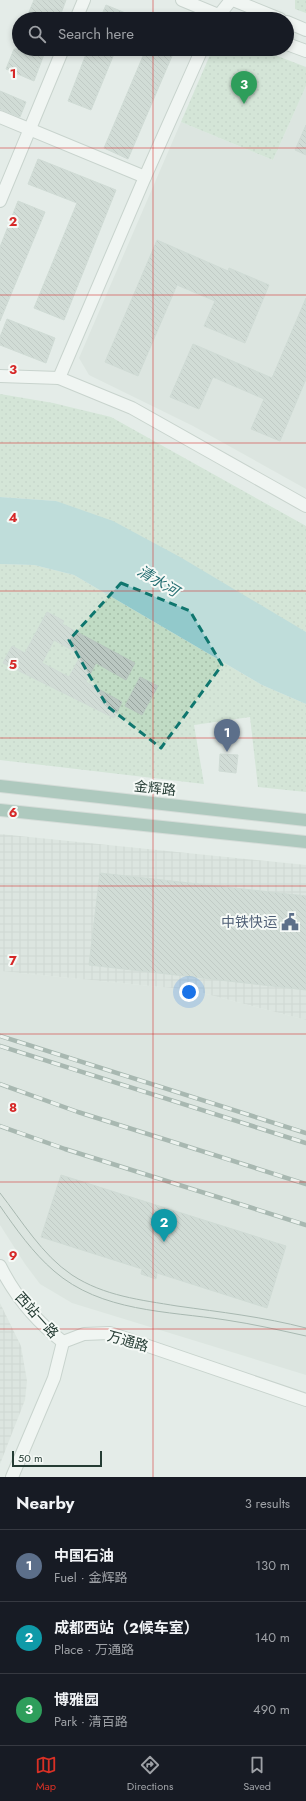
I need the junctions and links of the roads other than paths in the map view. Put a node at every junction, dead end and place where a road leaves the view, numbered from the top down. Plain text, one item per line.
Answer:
1 (84, 0) edge
2 (182, 0) edge
3 (232, 0) edge
4 (79, 12) edge
5 (208, 12) edge
6 (225, 12) edge
7 (262, 12) edge
8 (294, 25) edge
9 (306, 30) edge
10 (294, 47) edge
11 (306, 52) edge
12 (60, 56) edge
13 (199, 56) edge
14 (0, 117) edge
15 (30, 130) junction
16 (145, 177) junction
17 (0, 201) edge
18 (0, 376) edge
19 (59, 378) junction
20 (306, 506) edge
21 (0, 786) edge
22 (0, 810) edge
23 (306, 820) edge
24 (306, 842) edge
25 (0, 1266) edge
26 (63, 1342) junction
27 (306, 1400) edge
28 (12, 1477) edge

1 - 4 street
2 - 5 street
3 - 6 street
3 - 7 street
8 - 9 street
10 - 11 street
12 - 15 street
13 - 16 street
14 - 15 street
15 - 16 street
15 - 17 street
16 - 19 street
18 - 19 street
19 - 20 street
21 - 23 main road, 金辉路
22 - 24 main road
25 - 26 street, 西站一路
26 - 27 street, 万通路
26 - 28 street

